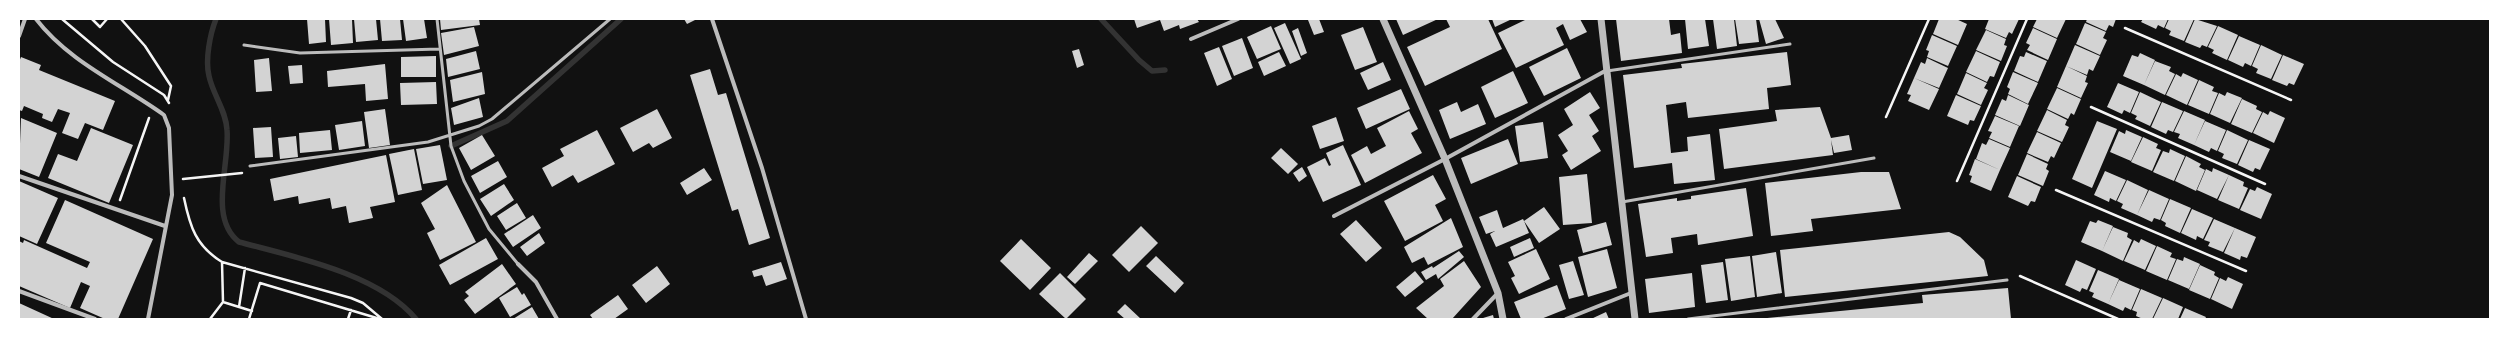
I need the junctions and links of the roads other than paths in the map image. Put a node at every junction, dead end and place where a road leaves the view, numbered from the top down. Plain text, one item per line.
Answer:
1 (25, 19) edge
2 (36, 19) edge
3 (437, 19) edge
4 (610, 19) edge
5 (712, 19) edge
6 (1238, 19) edge
7 (1383, 19) edge
8 (1601, 19) edge
9 (19, 36) edge
10 (1191, 39) dead end
11 (1790, 44) dead end
12 (244, 45) dead end
13 (439, 49) junction
14 (1605, 71) junction
15 (450, 136) junction
16 (1874, 158) dead end
17 (1445, 159) junction
18 (250, 166) dead end
19 (19, 176) edge
20 (1620, 202) junction
21 (1334, 216) dead end
22 (165, 226) junction
23 (518, 264) joint
24 (2007, 280) dead end
25 (19, 291) edge
26 (1498, 293) junction
27 (1631, 293) junction
28 (95, 319) edge
29 (148, 319) edge
30 (557, 319) edge
31 (806, 319) edge
32 (1473, 319) edge
33 (1503, 319) edge
34 (1566, 319) edge
35 (1635, 319) edge
36 (1688, 319) edge

1 - 9 street
2 - 22 street
3 - 13 lane
4 - 15 lane
5 - 31 street
6 - 10 street
7 - 17 street
8 - 14 street
11 - 14 lane
12 - 13 lane
13 - 15 lane
14 - 17 street
14 - 20 street
15 - 18 lane
15 - 23 lane
16 - 20 lane
17 - 21 street
17 - 26 street
19 - 22 street
20 - 27 street
22 - 29 street
23 - 30 street
24 - 36 lane
25 - 28 street
26 - 32 street
26 - 33 street
27 - 34 street
27 - 35 street

